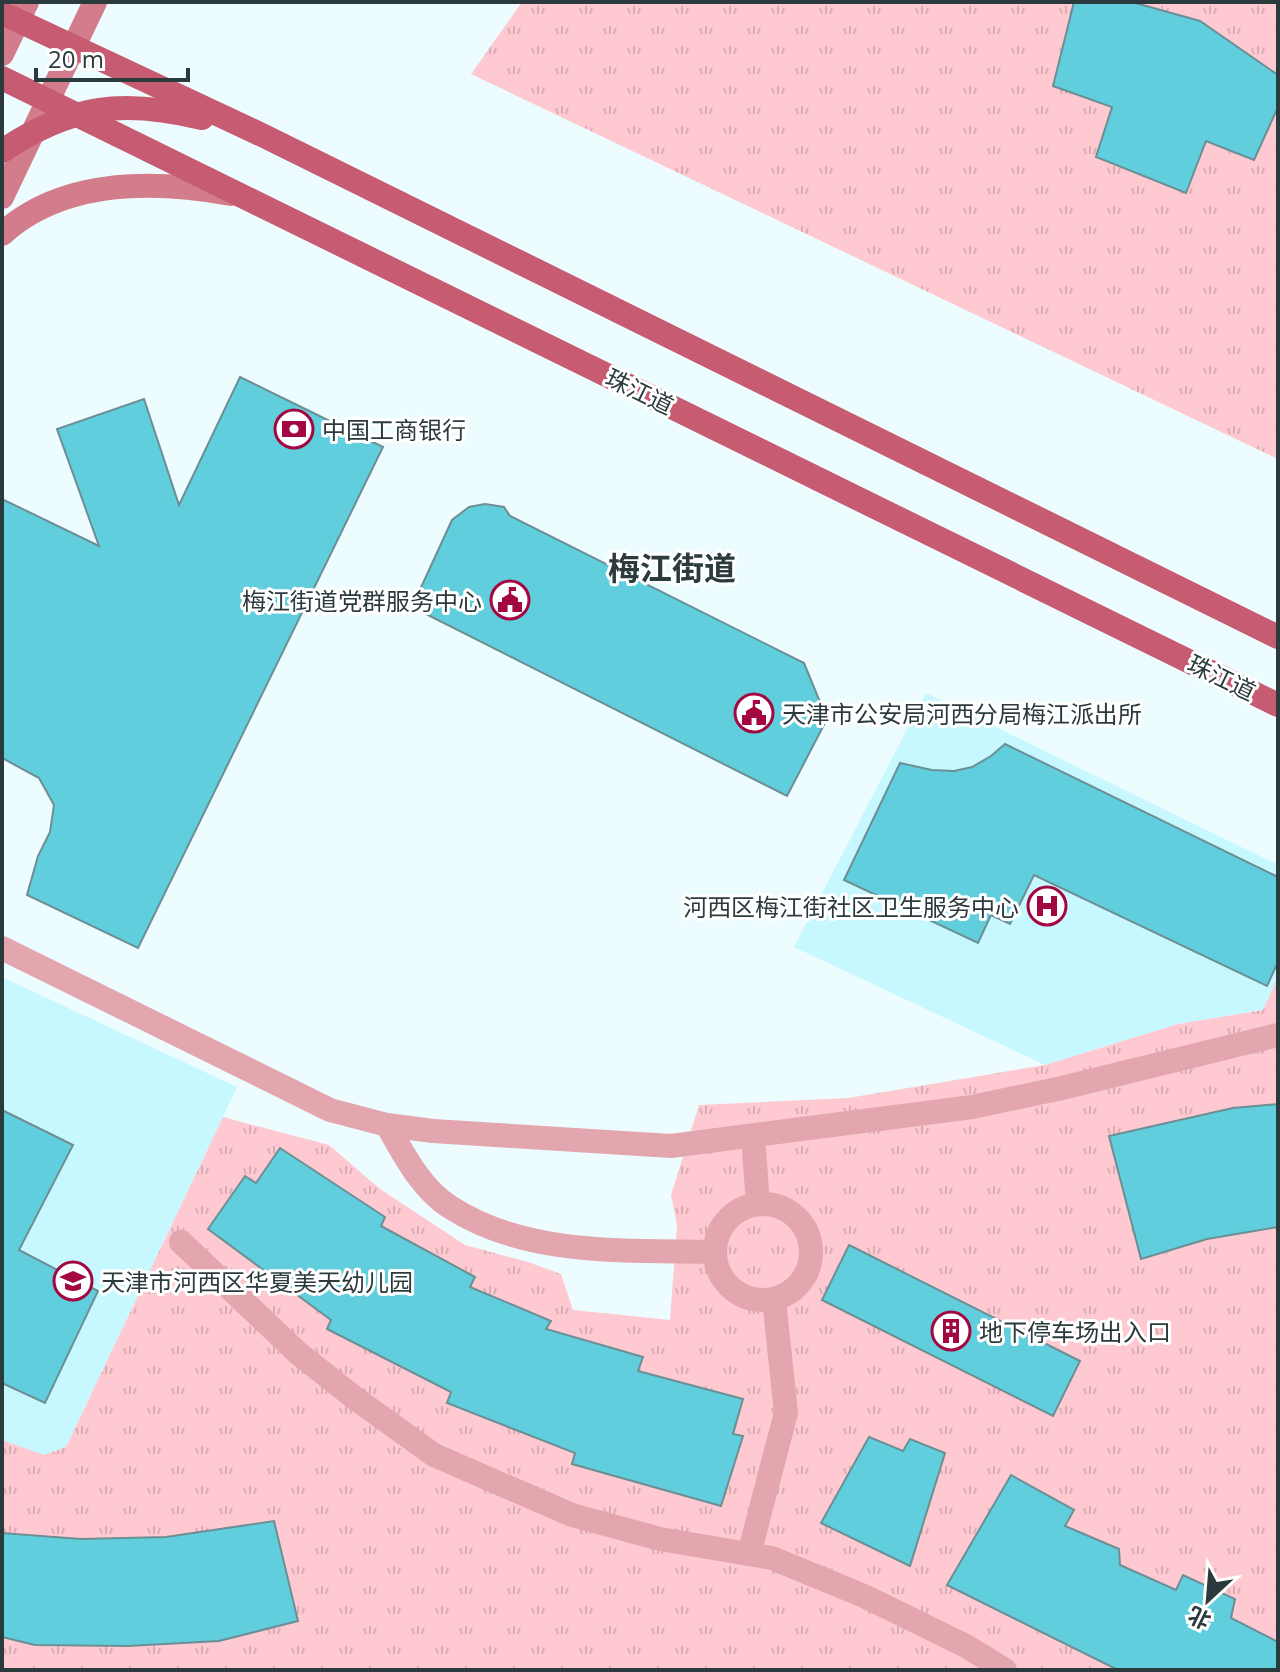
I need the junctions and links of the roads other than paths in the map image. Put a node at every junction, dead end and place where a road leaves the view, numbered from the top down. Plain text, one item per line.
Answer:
1 (95, 2) edge
2 (15, 12) edge
3 (73, 46) junction
4 (2, 54) edge
5 (2, 78) edge
6 (48, 99) junction
7 (77, 114) junction
8 (35, 129) junction
9 (262, 135) junction
10 (2, 151) edge
11 (2, 197) edge
12 (247, 197) junction
13 (2, 234) edge
14 (1278, 637) edge
15 (1278, 705) edge
16 (2, 948) edge
17 (1278, 1035) edge
18 (387, 1125) junction
19 (753, 1136) junction
20 (758, 1204) junction
21 (181, 1242) dead end
22 (715, 1252) junction
23 (774, 1300) junction
24 (749, 1554) junction
25 (1005, 1670) edge

1 - 3 street
2 - 3 main road
2 - 4 street
3 - 6 street
3 - 9 main road
5 - 6 main road, 珠江道
6 - 7 main road, 珠江道
6 - 8 street
7 - 8 main road
7 - 9 main road
7 - 12 main road, 珠江道
8 - 10 main road
8 - 11 street
9 - 14 main road
12 - 13 street
12 - 15 main road, 珠江道
16 - 18 street
17 - 19 street
18 - 19 street
18 - 22 street
19 - 20 street
20 - 22 street
20 - 23 street
21 - 24 street
22 - 23 street
23 - 24 street
24 - 25 street

